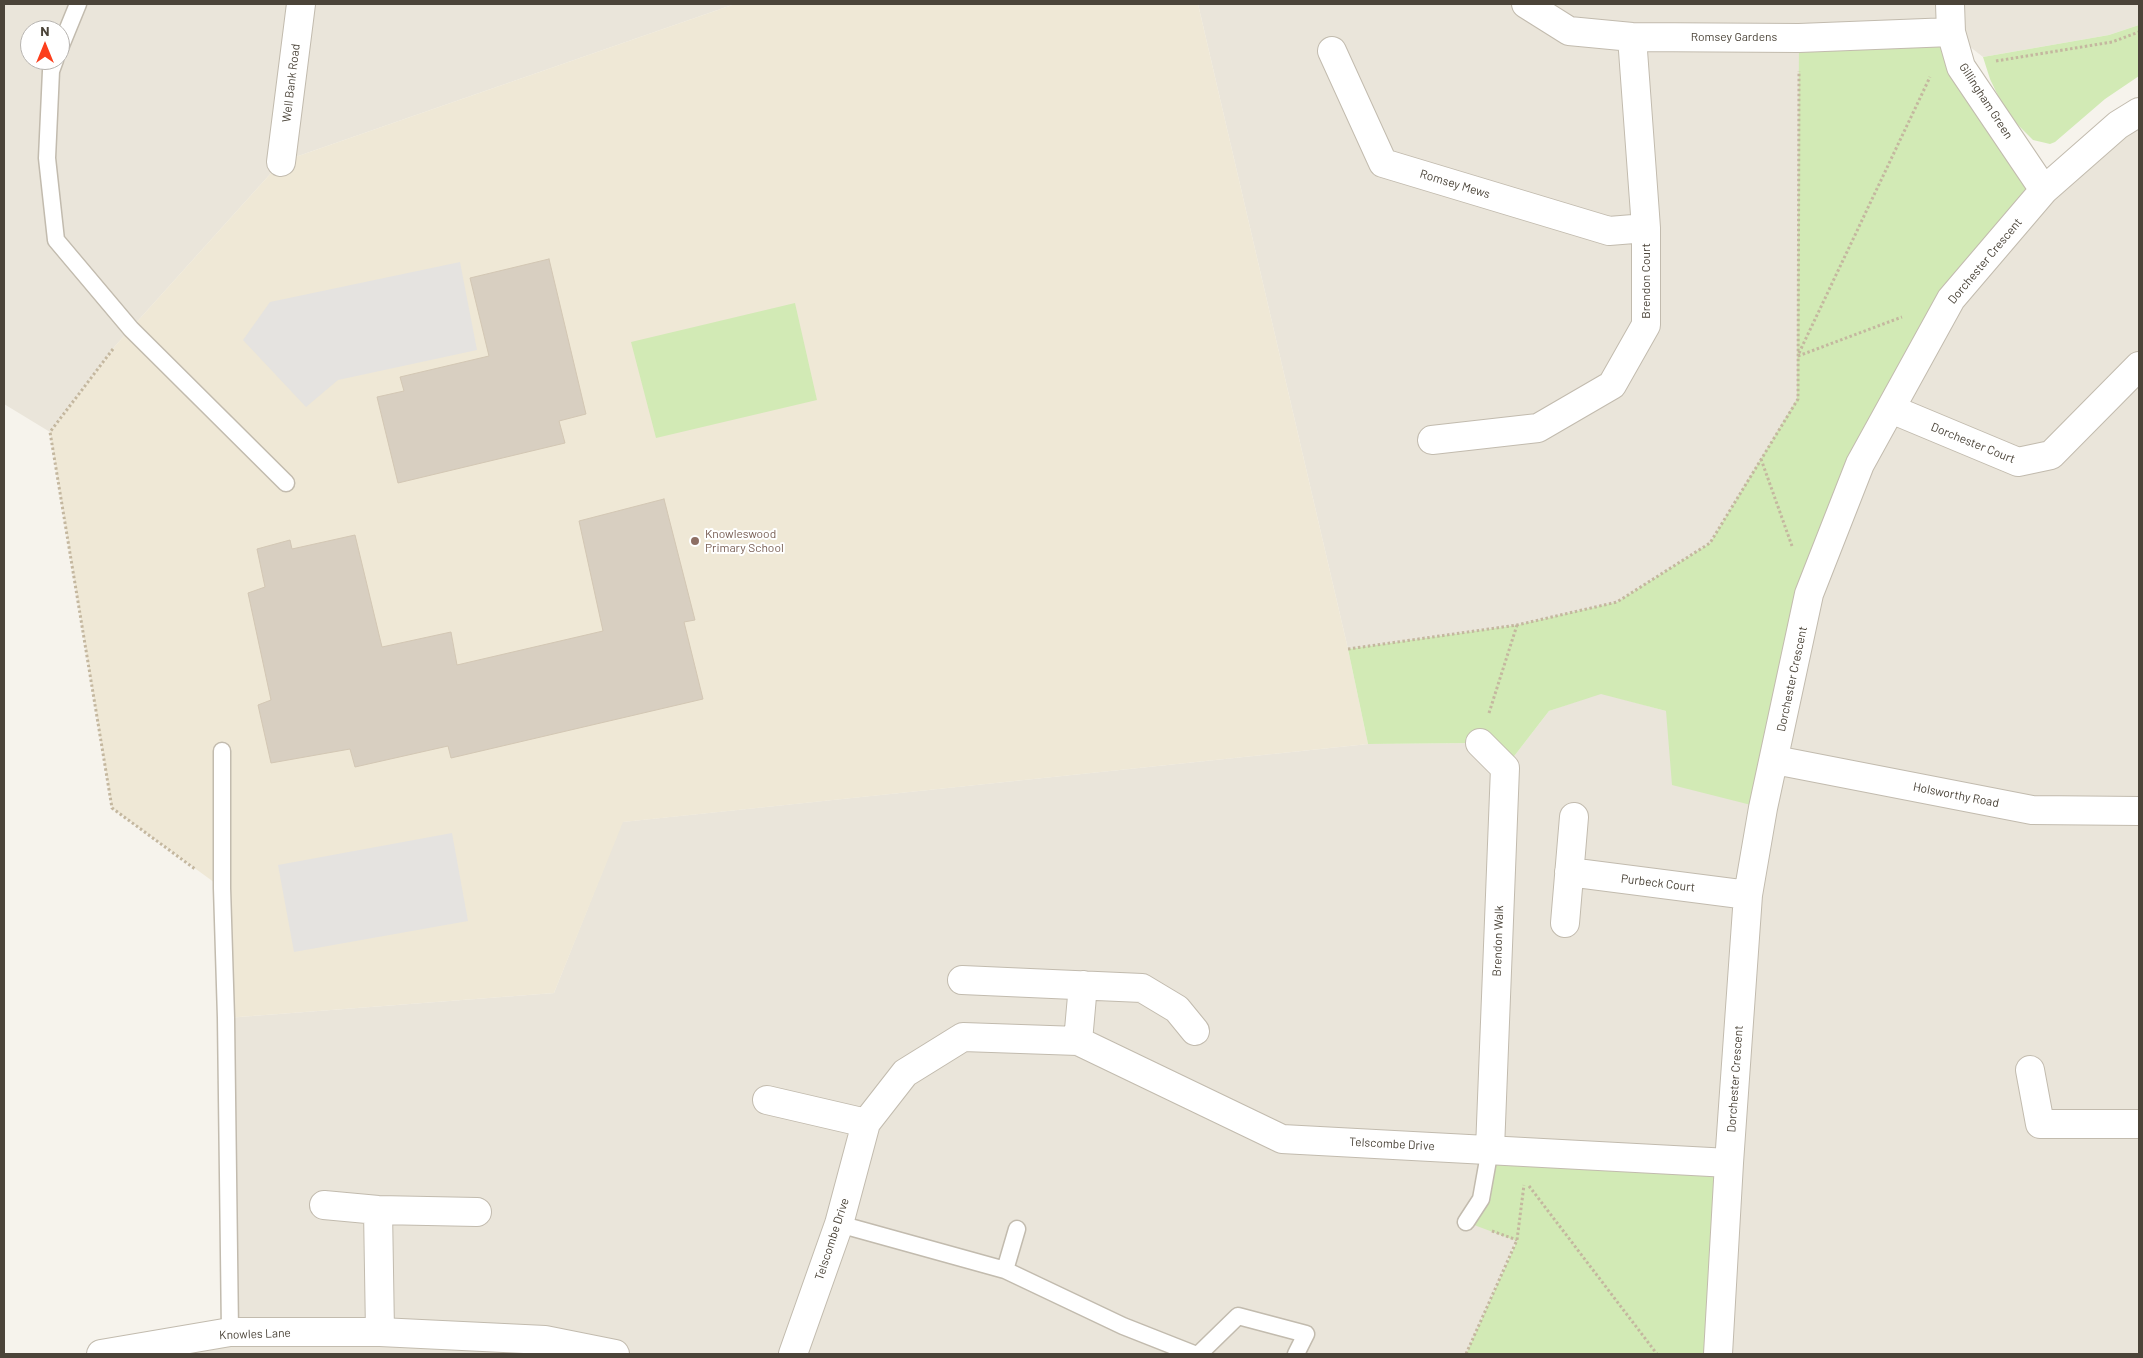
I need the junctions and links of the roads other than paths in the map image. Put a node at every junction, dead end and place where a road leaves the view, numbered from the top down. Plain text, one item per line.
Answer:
1 (78, 4) edge
2 (301, 4) edge
3 (1526, 4) edge
4 (1950, 4) edge
5 (70, 24) edge
6 (1951, 32) junction
7 (1632, 37) junction
8 (1332, 51) dead end
9 (51, 70) edge
10 (2139, 112) edge
11 (281, 162) dead end
12 (2044, 190) junction
13 (1646, 228) junction
14 (2139, 366) edge
15 (1891, 409) junction
16 (1432, 440) dead end
17 (286, 483) dead end
18 (1480, 743) road end
19 (222, 751) dead end
20 (1775, 760) junction
21 (2139, 811) edge
22 (1574, 817) dead end
23 (1569, 872) junction
24 (1748, 895) junction
25 (1565, 923) dead end
26 (962, 980) dead end
27 (1083, 985) junction
28 (1195, 1031) dead end
29 (1078, 1041) junction
30 (2030, 1070) dead end
31 (767, 1100) dead end
32 (866, 1123) junction
33 (2139, 1124) edge
34 (1490, 1149) junction
35 (1728, 1163) junction
36 (324, 1205) dead end
37 (378, 1210) junction
38 (477, 1212) dead end
39 (1466, 1222) dead end
40 (839, 1224) junction
41 (1017, 1229) dead end
42 (1005, 1270) junction
43 (230, 1332) junction
44 (380, 1332) junction
45 (101, 1354) edge
46 (615, 1354) edge
47 (793, 1354) edge
48 (1194, 1354) edge
49 (1199, 1354) edge
50 (1296, 1354) edge
51 (1718, 1354) edge

1 - 5 lane
2 - 11 street, Well Bank Road
3 - 7 street, Romsey Gardens
4 - 6 street, Gillingham Green
6 - 7 street, Romsey Gardens
6 - 12 street, Gillingham Green
7 - 13 street, Brendon Court
8 - 13 street, Romsey Mews
9 - 17 lane
10 - 12 street, Dorchester Crescent
12 - 15 street, Dorchester Crescent
13 - 16 street, Brendon Court
14 - 15 street, Dorchester Court
15 - 20 street, Dorchester Crescent
18 - 34 street, Brendon Walk
19 - 43 lane
20 - 21 street, Holsworthy Road
20 - 24 street, Dorchester Crescent
22 - 23 street
23 - 24 street, Purbeck Court
23 - 25 street
24 - 35 street, Dorchester Crescent
26 - 27 street
27 - 28 street
27 - 29 street
29 - 32 street, Telscombe Drive
29 - 34 street, Telscombe Drive
30 - 33 street
31 - 32 street
32 - 40 street, Telscombe Drive
34 - 35 street, Telscombe Drive
34 - 39 lane
35 - 51 street, Dorchester Crescent
36 - 37 street
37 - 38 street
37 - 44 street
40 - 42 lane
40 - 47 street, Telscombe Drive
41 - 42 lane
42 - 48 lane
43 - 44 street, Knowles Lane
43 - 45 street, Knowles Lane
44 - 46 street, Knowles Lane
49 - 50 lane

